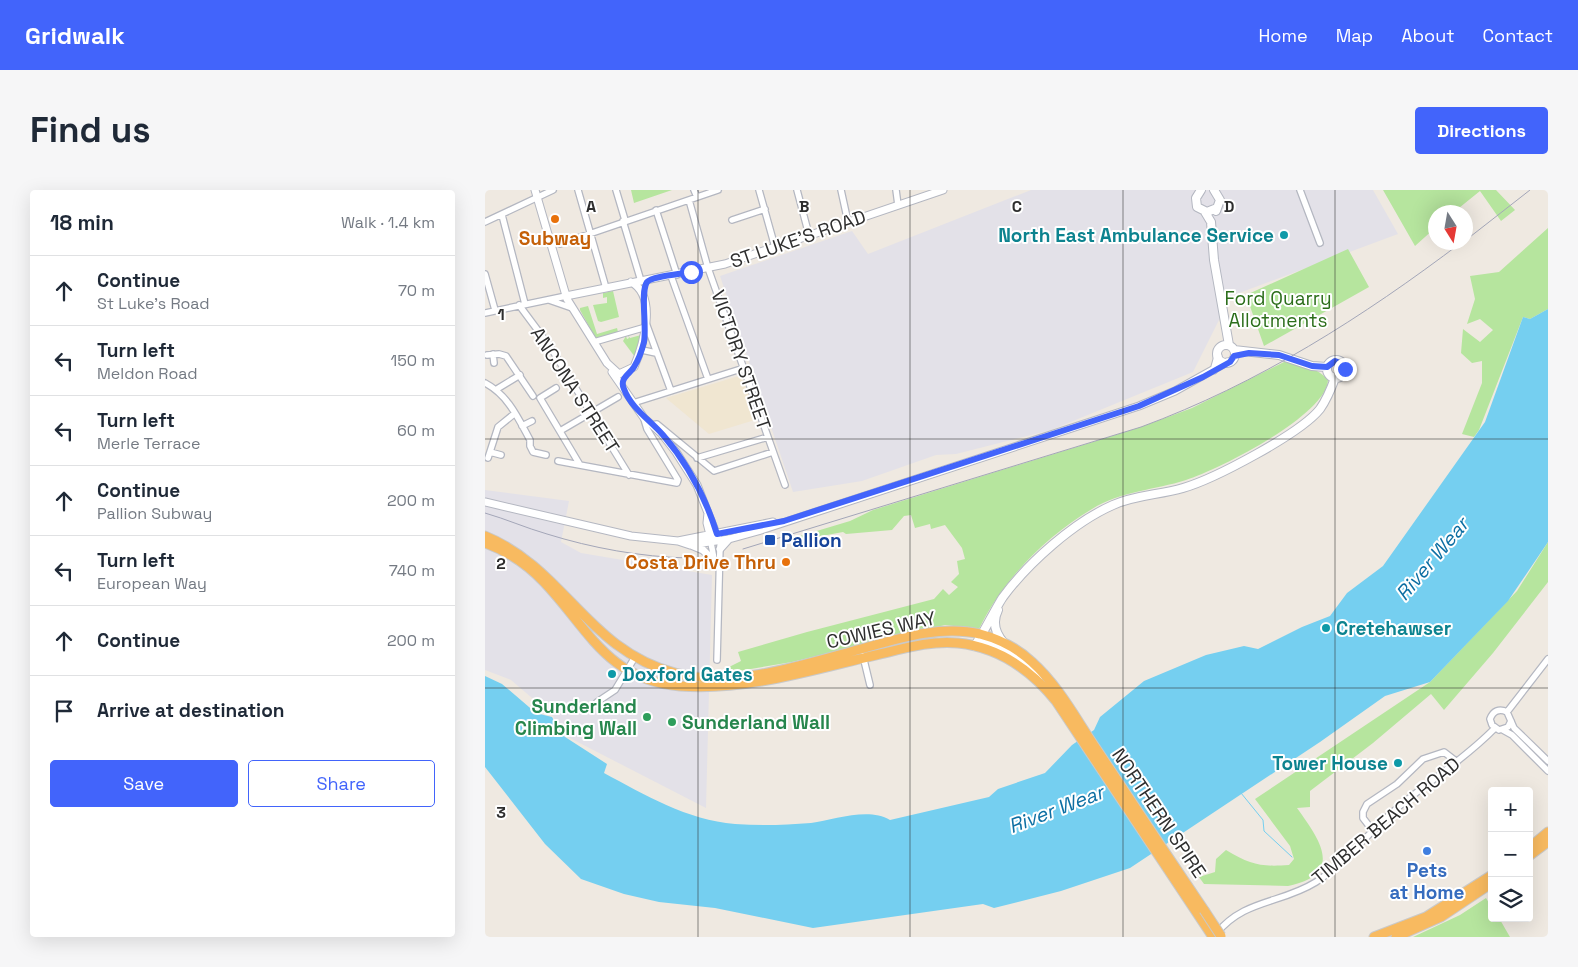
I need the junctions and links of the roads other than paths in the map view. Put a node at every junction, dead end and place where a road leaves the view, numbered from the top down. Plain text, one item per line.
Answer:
1 (535, 190) edge
2 (553, 190) edge
3 (578, 190) edge
4 (617, 190) edge
5 (694, 190) edge
6 (718, 190) edge
7 (759, 190) edge
8 (797, 190) edge
9 (841, 190) edge
10 (896, 190) edge
11 (943, 190) edge
12 (1214, 190) edge
13 (1300, 190) edge
14 (1199, 191) edge
15 (697, 197) junction
16 (538, 198) junction
17 (689, 200) junction
18 (899, 205) junction
19 (1217, 208) junction
20 (765, 209) junction
21 (656, 210) junction
22 (1205, 212) junction
23 (502, 215) junction
24 (732, 220) dead end
25 (624, 221) junction
26 (485, 222) edge
27 (848, 222) junction
28 (1211, 222) junction
29 (590, 234) junction
30 (809, 235) junction
31 (1320, 243) dead end
32 (560, 244) dead end
33 (775, 247) junction
34 (709, 268) junction
35 (485, 274) edge
36 (674, 275) junction
37 (641, 280) junction
38 (650, 280) junction
39 (631, 282) junction
40 (562, 285) junction
41 (606, 288) junction
42 (581, 293) junction
43 (643, 295) junction
44 (566, 296) junction
45 (552, 298) junction
46 (542, 300) junction
47 (522, 305) junction
48 (572, 308) junction
49 (495, 310) junction
50 (485, 312) edge
51 (646, 325) junction
52 (594, 342) junction
53 (1230, 349) junction
54 (642, 350) junction
55 (656, 353) junction
56 (1218, 356) junction
57 (1227, 362) junction
58 (494, 363) dead end
59 (607, 363) junction
60 (634, 367) junction
61 (1327, 367) junction
62 (744, 368) junction
63 (1214, 370) junction
64 (520, 374) junction
65 (1335, 378) junction
66 (708, 380) junction
67 (485, 383) edge
68 (556, 388) dead end
69 (497, 389) junction
70 (624, 389) junction
71 (671, 391) junction
72 (533, 396) dead end
73 (618, 397) dead end
74 (633, 403) junction
75 (591, 413) junction
76 (514, 414) junction
77 (644, 418) junction
78 (532, 421) dead end
79 (652, 425) junction
80 (522, 426) junction
81 (560, 431) junction
82 (768, 437) junction
83 (773, 452) junction
84 (501, 455) dead end
85 (546, 455) dead end
86 (697, 458) junction
87 (558, 461) dead end
88 (580, 465) junction
89 (629, 475) junction
90 (785, 485) dead end
91 (485, 502) edge
92 (784, 521) junction
93 (485, 536) edge
94 (714, 538) junction
95 (729, 539) junction
96 (678, 541) junction
97 (485, 543) edge
98 (690, 545) junction
99 (721, 549) junction
100 (716, 565) junction
101 (1006, 593) junction
102 (981, 634) junction
103 (1005, 644) junction
104 (974, 646) junction
105 (863, 653) junction
106 (635, 657) junction
107 (1548, 659) edge
108 (717, 660) dead end
109 (627, 671) junction
110 (1039, 681) junction
111 (699, 682) junction
112 (870, 685) dead end
113 (597, 702) dead end
114 (1066, 710) junction
115 (1507, 712) junction
116 (1511, 721) junction
117 (1495, 728) junction
118 (1503, 730) junction
119 (1548, 761) edge
120 (1457, 762) junction
121 (1548, 771) edge
122 (1373, 831) junction
123 (1548, 832) edge
124 (1548, 842) edge
125 (1533, 845) edge
126 (1533, 853) edge
127 (1489, 877) edge
128 (1488, 887) edge
129 (1219, 937) edge
130 (1375, 937) edge
131 (1396, 937) edge

1 - 16 street
2 - 16 street
3 - 29 street
4 - 25 street
5 - 15 street
6 - 15 street
7 - 20 street
8 - 30 street
9 - 27 street
10 - 18 street
11 - 18 street, ST LUKE'S ROAD
12 - 19 main road
13 - 31 street
14 - 22 main road
15 - 17 street
16 - 23 street
16 - 40 street
17 - 21 street
17 - 34 street, VICTORY STREET
18 - 27 street, ST LUKE'S ROAD
19 - 22 main road
19 - 28 main road
20 - 24 street
20 - 33 street
21 - 25 street
21 - 36 street
22 - 28 main road
23 - 26 street
23 - 47 street
25 - 29 street
25 - 37 street
27 - 30 street, ST LUKE'S ROAD
28 - 53 main road
29 - 32 street
29 - 41 street
30 - 33 street, ST LUKE'S ROAD
33 - 34 street, ST LUKE'S ROAD
34 - 36 street, ST LUKE'S ROAD
34 - 62 street, VICTORY STREET
35 - 49 street
36 - 38 street, ST LUKE'S ROAD
36 - 66 street
37 - 38 street, ST LUKE'S ROAD
37 - 39 street, ST LUKE'S ROAD
38 - 43 street
39 - 41 street, ST LUKE'S ROAD
39 - 43 street
40 - 42 street
40 - 44 street
40 - 45 street
41 - 42 street, ST LUKE'S ROAD
42 - 44 street, ST LUKE'S ROAD
42 - 48 street
43 - 51 street
44 - 45 street
44 - 48 street
45 - 46 street
46 - 47 street
46 - 48 street
47 - 49 street
47 - 75 street, ANCONA STREET
48 - 52 street
49 - 50 street
51 - 52 street
51 - 54 street
51 - 55 street
52 - 59 street
53 - 56 main road
53 - 57 main road
53 - 61 main road
54 - 55 street
54 - 60 street
55 - 71 street
56 - 57 main road
56 - 63 street
57 - 63 street
58 - 64 street
59 - 60 street
59 - 70 street
60 - 70 street
61 - 65 main road
61 - 65 main road
62 - 66 street
62 - 82 street, VICTORY STREET
63 - 92 street
64 - 69 street
64 - 72 street
65 - 101 main road
66 - 71 street
67 - 69 street
68 - 81 street
69 - 76 street
70 - 74 street
71 - 74 street
73 - 75 street
74 - 77 street
75 - 81 street
75 - 89 street, ANCONA STREET
76 - 80 street
76 - 84 street
77 - 79 street
77 - 89 street
78 - 80 street
79 - 86 street
79 - 94 street
80 - 85 street
81 - 88 street
82 - 83 street, VICTORY STREET
82 - 86 street
83 - 86 street, VICTORY STREET
83 - 90 street, VICTORY STREET
87 - 88 street
88 - 89 street
91 - 96 street
92 - 94 street
92 - 95 street
93 - 106 highway
94 - 95 street
94 - 96 street
94 - 98 street
94 - 99 street
94 - 100 street
95 - 99 street
96 - 98 street
97 - 109 highway
98 - 100 street
99 - 100 street
100 - 108 street
101 - 102 main road
101 - 103 main road
102 - 103 highway, COWIES WAY
102 - 104 main road
102 - 105 highway, COWIES WAY
102 - 110 main road
103 - 114 highway, COWIES WAY
104 - 105 highway, COWIES WAY
104 - 110 highway, COWIES WAY
105 - 111 highway, COWIES WAY
105 - 111 highway, COWIES WAY
105 - 112 street
106 - 109 street
106 - 111 highway
107 - 115 street
109 - 111 highway
109 - 113 street
110 - 114 highway, COWIES WAY
114 - 129 highway, NORTHERN SPIRE, bridge
115 - 116 street
115 - 117 street
116 - 118 street
116 - 119 street
117 - 118 street
117 - 120 street, TIMBER BEACH ROAD
118 - 121 street
120 - 122 street, TIMBER BEACH ROAD
120 - 122 street
122 - 129 street, TIMBER BEACH ROAD
123 - 125 highway
124 - 126 highway
127 - 130 highway
128 - 131 highway

